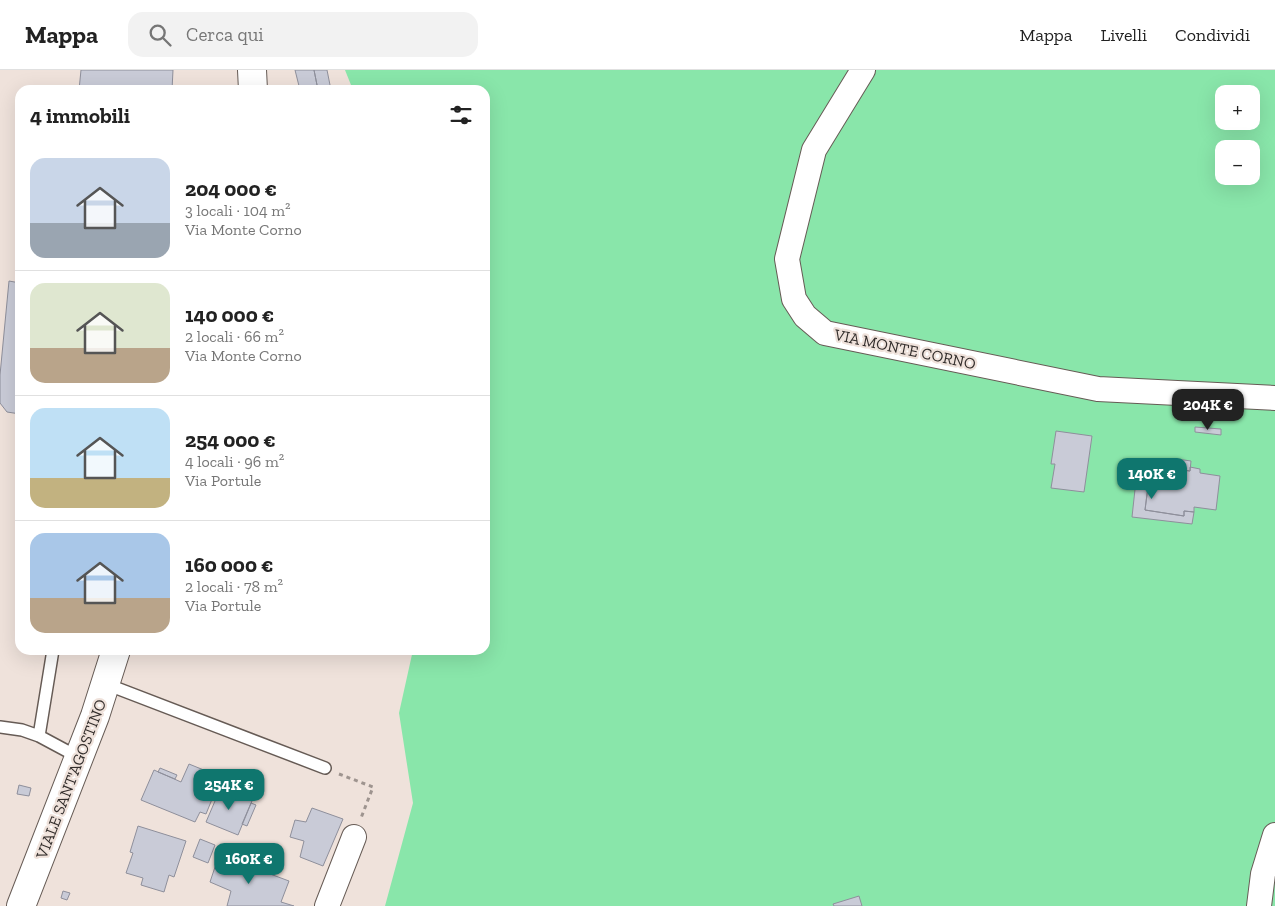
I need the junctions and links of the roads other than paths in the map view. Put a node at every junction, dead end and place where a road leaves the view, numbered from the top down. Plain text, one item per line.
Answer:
1 (252, 70) edge
2 (863, 70) edge
3 (253, 85) edge
4 (1275, 398) edge
5 (52, 655) edge
6 (115, 655) edge
7 (106, 684) junction
8 (0, 727) edge
9 (39, 736) junction
10 (80, 758) junction
11 (324, 768) road end
12 (1275, 835) edge
13 (354, 838) road end
14 (21, 906) edge
15 (327, 906) edge
16 (1259, 906) edge

1 - 3 main road
2 - 4 street, VIA MONTE CORNO
5 - 9 lane
6 - 7 main road, VIALE SANT'AGOSTINO
7 - 10 main road, VIALE SANT'AGOSTINO
7 - 11 lane
8 - 9 lane
9 - 10 lane
10 - 14 main road, VIALE SANT'AGOSTINO
12 - 16 street
13 - 15 street

